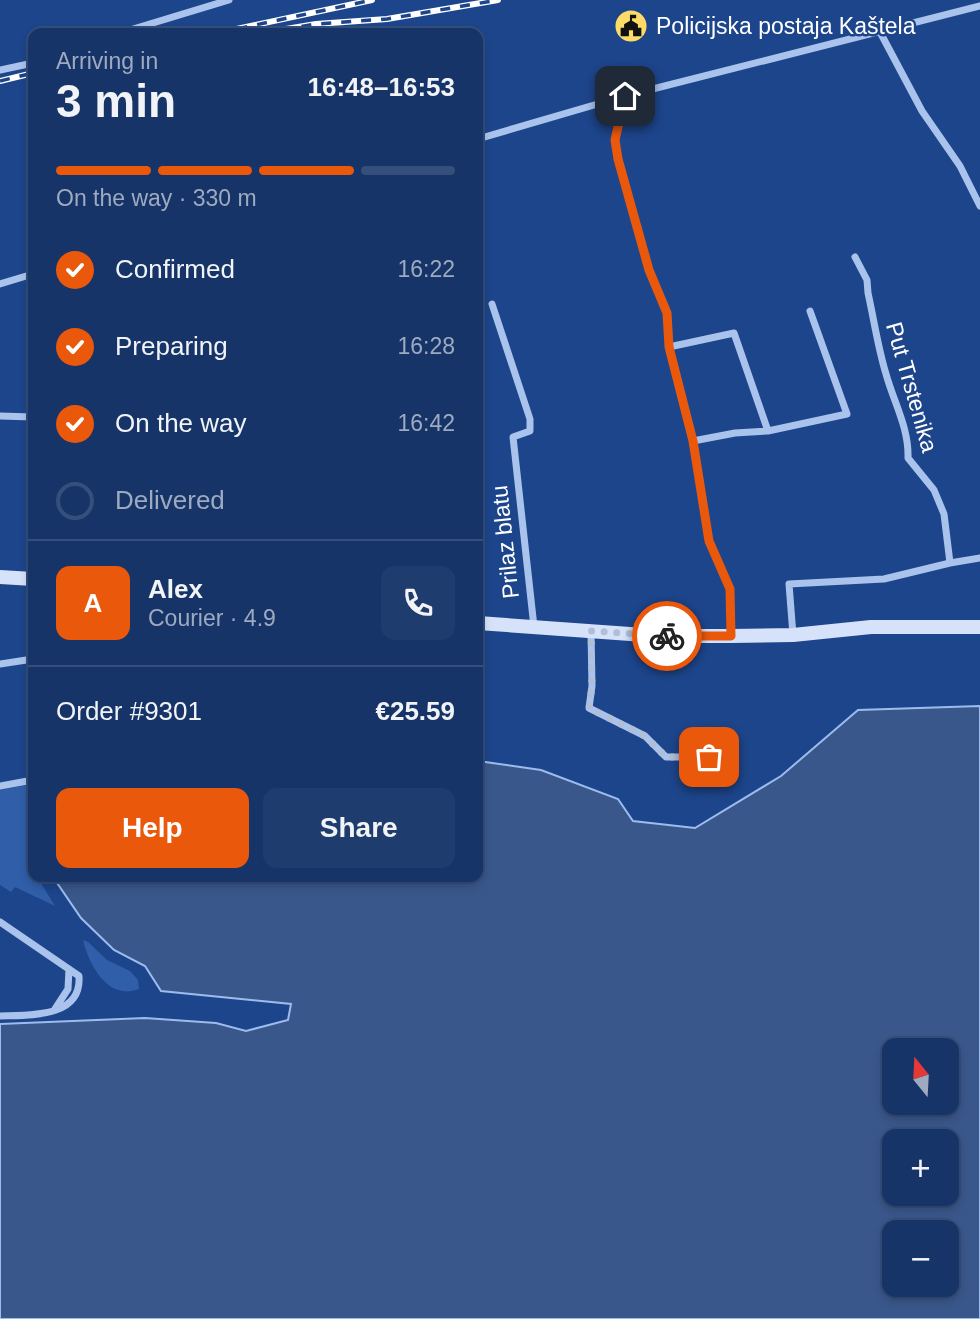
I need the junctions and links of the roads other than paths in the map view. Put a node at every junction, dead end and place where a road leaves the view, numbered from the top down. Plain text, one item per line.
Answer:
1 (229, 0) edge
2 (980, 6) edge
3 (137, 28) edge
4 (880, 32) junction
5 (28, 63) edge
6 (0, 70) edge
7 (625, 96) junction
8 (483, 138) edge
9 (980, 206) edge
10 (855, 257) dead end
11 (28, 276) edge
12 (0, 284) edge
13 (492, 304) dead end
14 (810, 311) dead end
15 (669, 347) junction
16 (0, 416) edge
17 (28, 417) edge
18 (768, 430) junction
19 (693, 441) junction
20 (980, 558) edge
21 (950, 563) junction
22 (0, 577) edge
23 (28, 579) edge
24 (483, 624) edge
25 (534, 627) junction
26 (980, 627) edge
27 (591, 631) junction
28 (793, 635) junction
29 (731, 636) junction
30 (28, 660) edge
31 (0, 664) edge
32 (709, 757) dead end
33 (28, 781) edge
34 (0, 786) edge
35 (0, 922) edge
36 (69, 969) junction
37 (55, 1009) junction
38 (0, 1016) edge

1 - 3 street
2 - 4 street
4 - 7 street
4 - 9 street
5 - 6 street
7 - 8 street
7 - 15 street
10 - 21 street, Put Trstenika
11 - 12 street
13 - 25 street, Prilaz blatu
14 - 18 street
15 - 18 street
15 - 19 street
16 - 17 street
18 - 19 street
19 - 29 street
20 - 21 street
21 - 28 street
22 - 23 main road
24 - 25 main road
25 - 27 main road
26 - 28 main road
27 - 29 main road
27 - 32 street
28 - 29 main road
30 - 31 street
33 - 34 street
35 - 36 street
36 - 37 street
36 - 37 street
37 - 38 street

